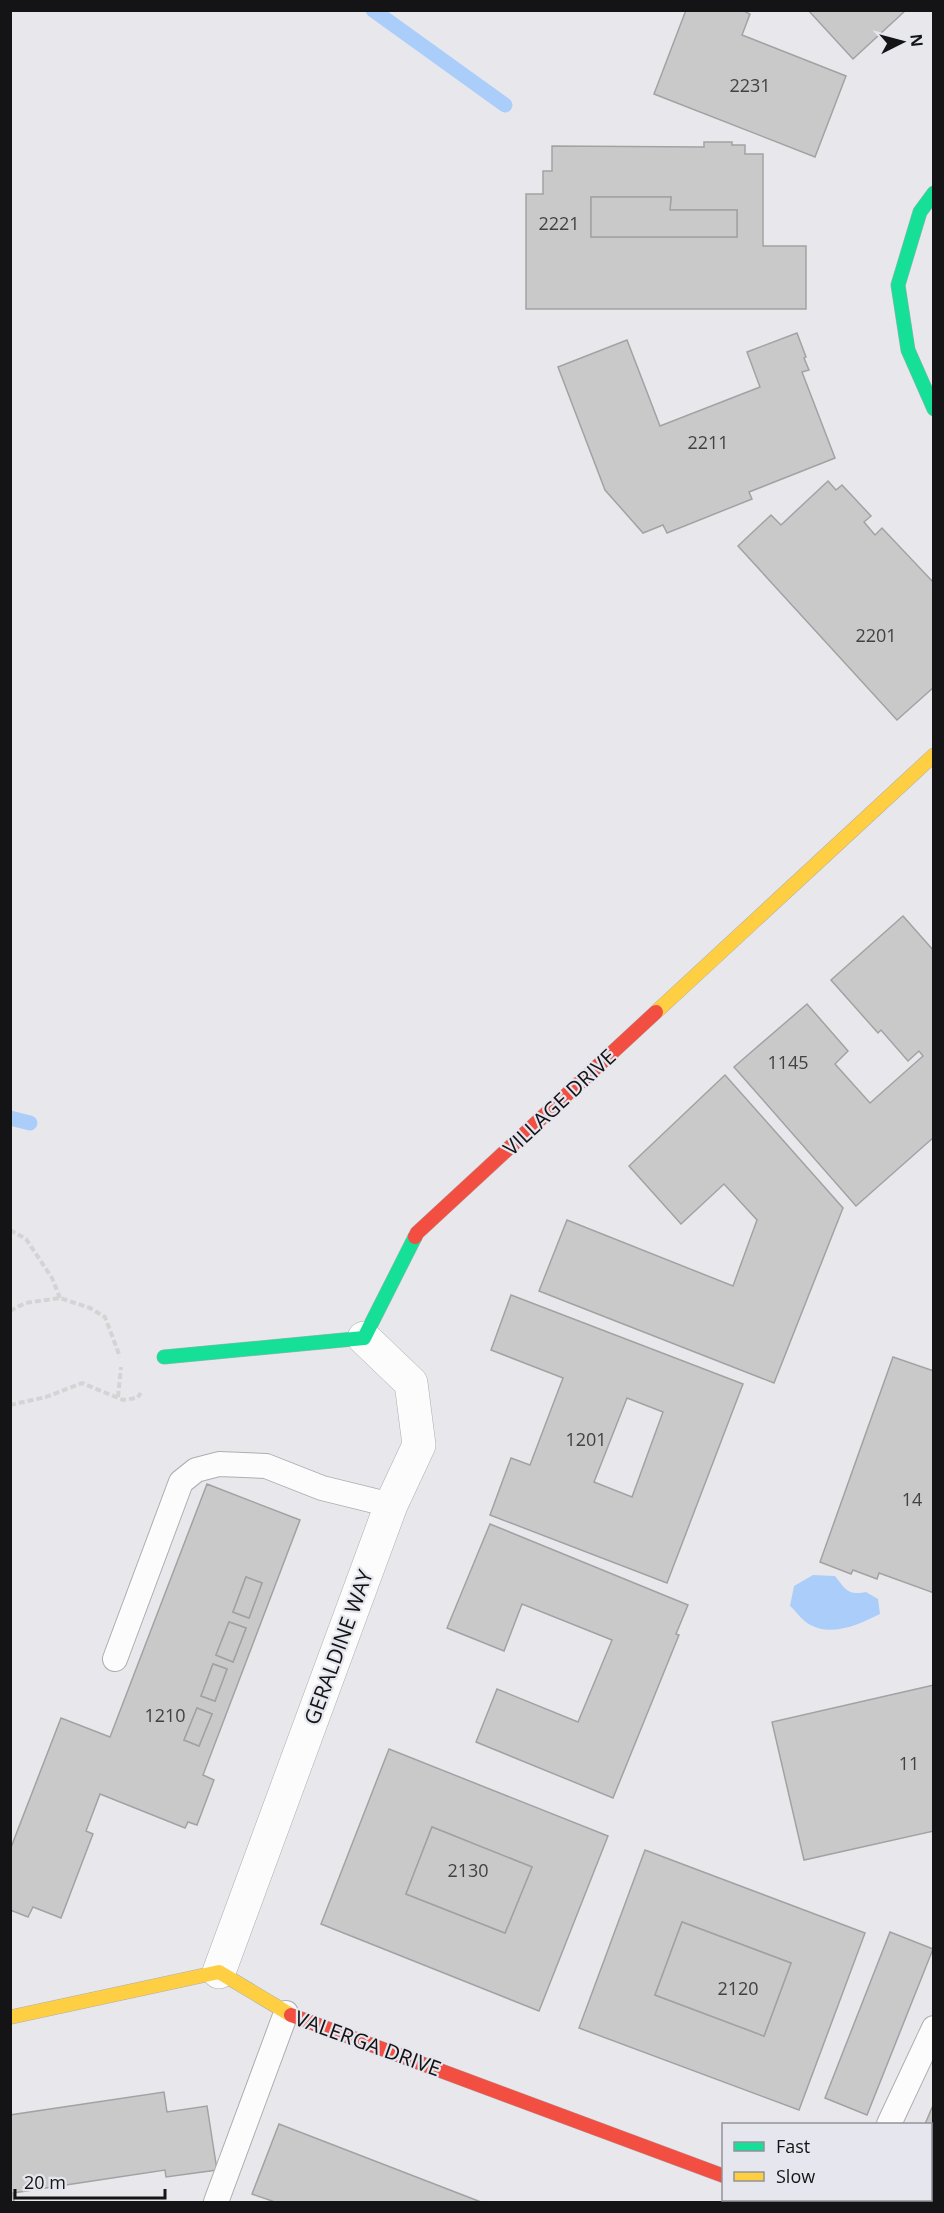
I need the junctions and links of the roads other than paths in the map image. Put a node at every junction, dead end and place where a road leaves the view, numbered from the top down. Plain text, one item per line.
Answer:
1 (933, 193) edge
2 (933, 409) edge
3 (933, 754) edge
4 (364, 1338) junction
5 (164, 1357) road end
6 (391, 1505) junction
7 (116, 1659) dead end
8 (219, 1972) junction
9 (286, 2013) junction
10 (11, 2017) edge
11 (933, 2028) edge
12 (889, 2123) edge
13 (722, 2176) edge
14 (216, 2202) edge

1 - 2 street
3 - 4 street, VILLAGE DRIVE
4 - 5 street
4 - 6 street, GERALDINE WAY
6 - 7 lane
6 - 8 street, GERALDINE WAY
8 - 9 street, VALERGA DRIVE
8 - 10 street
9 - 13 street, VALERGA DRIVE
9 - 14 lane
11 - 12 lane

